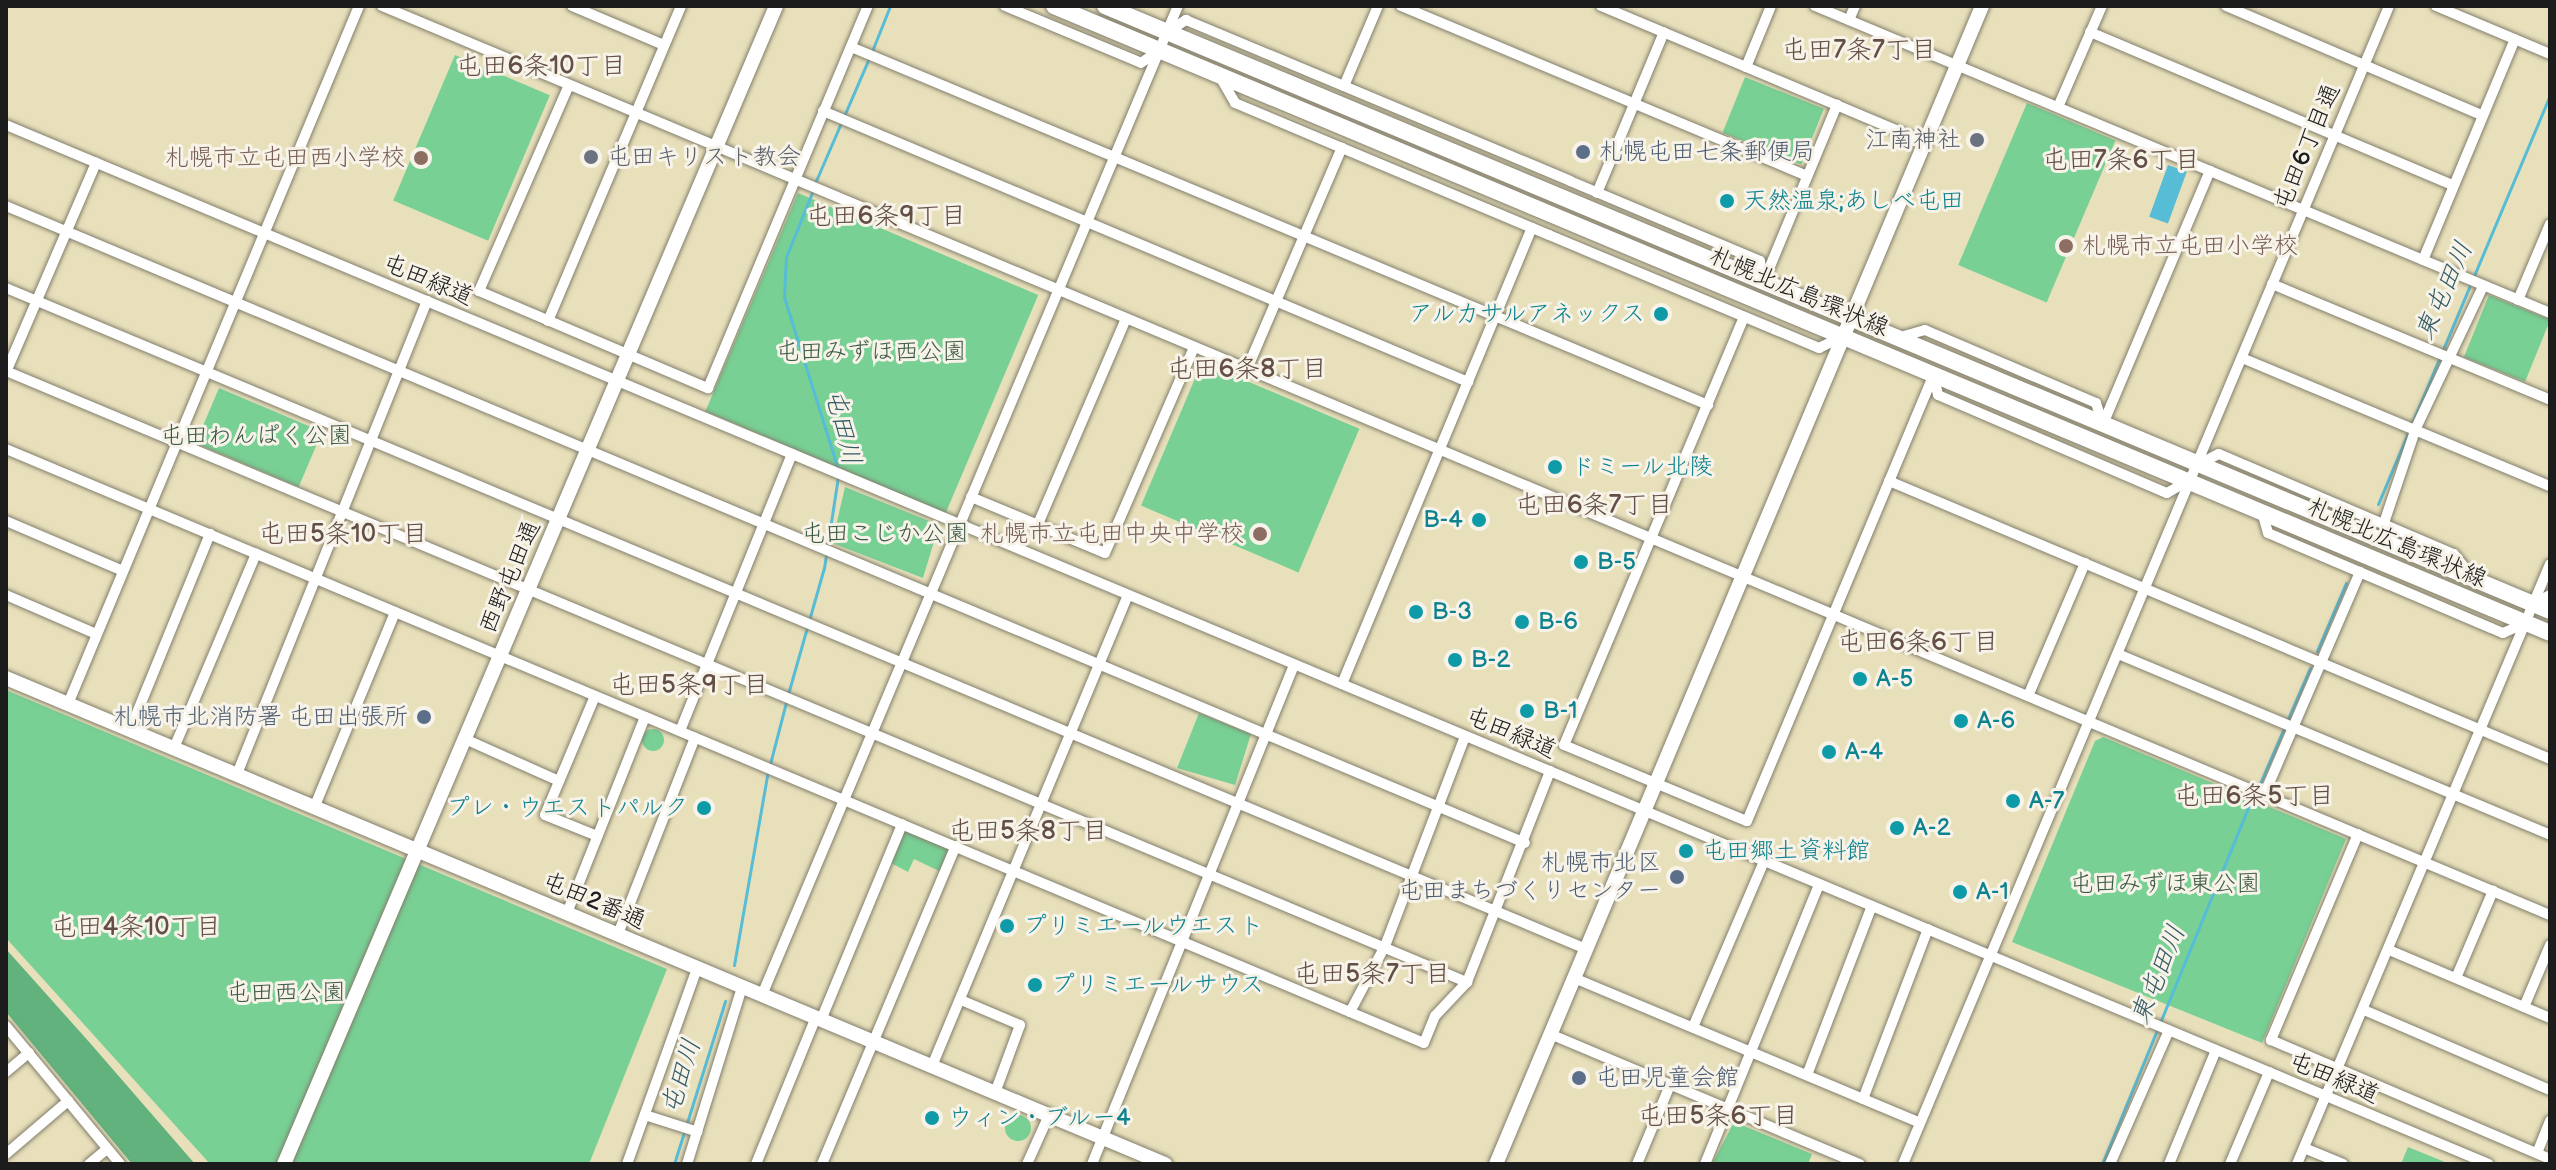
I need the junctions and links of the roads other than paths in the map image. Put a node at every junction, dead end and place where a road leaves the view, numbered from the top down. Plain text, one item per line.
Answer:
1 (359, 6) edge
2 (382, 6) edge
3 (572, 6) edge
4 (681, 6) edge
5 (776, 6) edge
6 (868, 6) edge
7 (1005, 6) edge
8 (1054, 6) edge
9 (1178, 6) edge
10 (1378, 6) edge
11 (1401, 6) edge
12 (1601, 6) edge
13 (1771, 6) edge
14 (1815, 6) edge
15 (1855, 6) edge
16 (1982, 6) edge
17 (2102, 6) edge
18 (2226, 6) edge
19 (2389, 6) edge
20 (2436, 6) edge
21 (1110, 7) edge
22 (1849, 20) junction
23 (1664, 32) junction
24 (2090, 32) junction
25 (1167, 33) junction
26 (2515, 39) junction
27 (664, 45) junction
28 (854, 49) junction
29 (1159, 50) junction
30 (2550, 54) edge
31 (2364, 63) junction
32 (1957, 66) junction
33 (1746, 67) junction
34 (1219, 75) junction
35 (569, 85) junction
36 (1344, 86) junction
37 (1634, 104) junction
38 (1837, 105) junction
39 (2058, 107) junction
40 (636, 113) junction
41 (827, 113) junction
42 (2482, 115) junction
43 (6, 125) edge
44 (2334, 136) junction
45 (1925, 142) junction
46 (717, 146) junction
47 (1342, 147) junction
48 (1114, 157) junction
49 (96, 163) junction
50 (2210, 171) junction
51 (1807, 176) junction
52 (799, 181) junction
53 (2452, 185) junction
54 (1597, 193) junction
55 (6, 206) edge
56 (2303, 209) junction
57 (1087, 221) junction
58 (2550, 225) edge
59 (1532, 228) junction
60 (66, 231) junction
61 (265, 233) junction
62 (1304, 236) junction
63 (2423, 260) junction
64 (1763, 282) junction
65 (2476, 283) junction
66 (2272, 284) junction
67 (6, 288) edge
68 (1058, 289) junction
69 (2518, 300) junction
70 (37, 301) junction
71 (427, 301) junction
72 (1276, 301) junction
73 (236, 303) junction
74 (2550, 313) edge
75 (1496, 317) junction
76 (1744, 317) junction
77 (1850, 318) junction
78 (1126, 319) junction
79 (548, 321) junction
80 (1842, 337) junction
81 (1194, 347) junction
82 (2441, 353) junction
83 (628, 354) junction
84 (2242, 358) junction
85 (1247, 369) junction
86 (397, 370) junction
87 (6, 371) edge
88 (207, 372) junction
89 (1934, 375) junction
90 (617, 382) junction
91 (1468, 382) junction
92 (2550, 400) edge
93 (1708, 405) junction
94 (2103, 424) junction
95 (2410, 425) junction
96 (369, 440) junction
97 (177, 442) junction
98 (6, 449) edge
99 (1439, 449) junction
100 (587, 450) junction
101 (792, 454) junction
102 (2199, 464) junction
103 (1889, 481) junction
104 (2188, 481) junction
105 (2550, 486) edge
106 (971, 497) junction
107 (149, 509) junction
108 (340, 511) junction
109 (2262, 512) junction
110 (558, 519) junction
111 (6, 521) edge
112 (762, 523) junction
113 (2384, 523) junction
114 (960, 524) junction
115 (1038, 524) junction
116 (210, 534) junction
117 (1652, 538) junction
118 (256, 554) junction
119 (2085, 563) junction
120 (2550, 564) edge
121 (123, 571) junction
122 (2360, 572) junction
123 (1743, 577) junction
124 (318, 579) junction
125 (2473, 579) junction
126 (2143, 589) junction
127 (531, 590) junction
128 (733, 592) junction
129 (931, 594) junction
130 (6, 595) edge
131 (1128, 595) junction
132 (2550, 595) edge
133 (2533, 604) junction
134 (2550, 611) edge
135 (395, 612) junction
136 (1835, 615) junction
137 (2525, 623) junction
138 (2550, 633) edge
139 (96, 634) junction
140 (2118, 654) junction
141 (500, 656) junction
142 (1100, 662) junction
143 (2321, 663) junction
144 (902, 664) junction
145 (707, 665) junction
146 (1294, 665) junction
147 (6, 678) edge
148 (1342, 684) junction
149 (595, 696) junction
150 (2028, 696) junction
151 (68, 704) junction
152 (645, 717) junction
153 (2089, 722) junction
154 (2286, 724) junction
155 (130, 730) junction
156 (2481, 730) junction
157 (680, 731) junction
158 (1266, 732) junction
159 (873, 733) junction
160 (1069, 733) junction
161 (1465, 736) junction
162 (695, 738) junction
163 (465, 739) junction
164 (174, 748) junction
165 (2550, 759) edge
166 (1550, 771) junction
167 (237, 774) junction
168 (559, 781) junction
169 (1656, 784) junction
170 (2257, 792) junction
171 (2454, 794) junction
172 (845, 800) junction
173 (1040, 802) junction
174 (1237, 803) junction
175 (1436, 804) junction
176 (314, 808) junction
177 (1646, 811) junction
178 (902, 824) junction
179 (2358, 834) junction
180 (2550, 835) edge
181 (597, 836) junction
182 (1525, 843) junction
183 (956, 846) junction
184 (421, 852) junction
185 (1764, 861) junction
186 (2425, 862) junction
187 (1011, 869) junction
188 (1209, 873) junction
189 (1412, 878) junction
190 (1819, 884) junction
191 (2493, 891) junction
192 (1872, 906) junction
193 (567, 913) junction
194 (1498, 914) junction
195 (2550, 915) edge
196 (1928, 929) junction
197 (618, 934) junction
198 (1181, 940) junction
199 (2550, 945) edge
200 (1385, 946) junction
201 (1586, 949) junction
202 (2389, 950) junction
203 (1992, 957) junction
204 (697, 968) junction
205 (1574, 978) junction
206 (2456, 978) junction
207 (1467, 982) junction
208 (742, 987) junction
209 (762, 995) junction
210 (961, 1000) junction
211 (2524, 1007) junction
212 (2364, 1010) junction
213 (1350, 1012) junction
214 (2550, 1018) edge
215 (818, 1019) junction
216 (6, 1026) edge
217 (1693, 1027) junction
218 (2163, 1028) junction
219 (1550, 1034) junction
220 (874, 1042) junction
221 (2216, 1050) junction
222 (1752, 1052) junction
223 (29, 1053) junction
224 (932, 1066) junction
225 (2337, 1069) junction
226 (6, 1072) edge
227 (2269, 1072) junction
228 (1807, 1075) junction
229 (1670, 1085) junction
230 (2550, 1090) edge
231 (995, 1093) junction
232 (2325, 1096) junction
233 (1863, 1099) junction
234 (68, 1101) junction
235 (1727, 1108) junction
236 (1049, 1115) junction
237 (648, 1116) junction
238 (2550, 1120) edge
239 (1919, 1122) junction
240 (698, 1132) junction
241 (1102, 1137) junction
242 (2304, 1148) junction
243 (107, 1149) junction
244 (2537, 1153) junction
245 (6, 1154) edge
246 (2550, 1159) edge
247 (1162, 1163) edge
248 (89, 1164) edge
249 (120, 1164) edge
250 (284, 1164) edge
251 (627, 1164) edge
252 (687, 1164) edge
253 (756, 1164) edge
254 (822, 1164) edge
255 (1027, 1164) edge
256 (1092, 1164) edge
257 (1496, 1164) edge
258 (1637, 1164) edge
259 (1705, 1164) edge
260 (1860, 1164) edge
261 (1903, 1164) edge
262 (2110, 1164) edge
263 (2169, 1164) edge
264 (2230, 1164) edge
265 (2297, 1164) edge
266 (2343, 1164) edge
267 (2488, 1164) edge

1 - 61 street
2 - 35 street
3 - 27 street
4 - 27 street
5 - 46 street, 西野屯田通
6 - 28 street
7 - 29 street
8 - 29 main road, 札幌北広島環状線
9 - 25 street
10 - 36 street
11 - 37 street
12 - 23 street
13 - 33 street
14 - 22 street
15 - 22 street
16 - 32 street
17 - 24 street
18 - 31 street
19 - 31 street, 屯田6丁目通
20 - 26 street
21 - 25 main road, 札幌北広島環状線
22 - 32 street
23 - 33 street
23 - 37 street
24 - 39 street
24 - 44 street
25 - 29 street
25 - 36 street
25 - 64 main road, 札幌北広島環状線
26 - 30 street
26 - 42 street
27 - 40 street
28 - 41 street
28 - 48 street
29 - 34 main road, 札幌北広島環状線
29 - 48 street
31 - 42 street
31 - 44 street, 屯田6丁目通
32 - 39 street
32 - 45 street
33 - 38 street
34 - 47 street
34 - 80 main road, 札幌北広島環状線
35 - 40 street
35 - 79 street
36 - 54 street
37 - 51 street
37 - 54 street
38 - 45 street
38 - 51 street
39 - 50 street
40 - 46 street
40 - 79 street
41 - 52 street
41 - 57 street
42 - 53 street
43 - 49 street, 屯田緑道
44 - 53 street
44 - 56 street, 屯田6丁目通
45 - 77 street
46 - 52 street
46 - 83 street, 西野屯田通
47 - 59 street
47 - 62 street
48 - 57 street
48 - 62 street
49 - 60 street
49 - 61 street, 屯田緑道
50 - 56 street
50 - 94 street
51 - 64 street
52 - 68 street
52 - 83 street
53 - 63 street
54 - 64 street
55 - 60 street
56 - 63 street
56 - 66 street, 屯田6丁目通
57 - 68 street
57 - 72 street
58 - 69 street
59 - 75 street
59 - 76 street
60 - 70 street
60 - 73 street
61 - 71 street, 屯田緑道
61 - 73 street
62 - 72 street
62 - 75 street
63 - 65 street
64 - 77 main road, 札幌北広島環状線
65 - 69 street
65 - 82 street
66 - 82 street
66 - 84 street, 屯田6丁目通
67 - 70 street
68 - 78 street
68 - 106 street
69 - 74 street
70 - 87 street
70 - 88 street
71 - 86 street
71 - 90 street, 屯田緑道
72 - 85 street
72 - 91 street
73 - 86 street
73 - 88 street
75 - 91 street
75 - 93 street
76 - 80 street
76 - 93 street
77 - 80 street
77 - 94 main road, 札幌北広島環状線
78 - 81 street
78 - 115 street
79 - 83 street
80 - 89 main road, 札幌北広島環状線
80 - 123 street
81 - 85 street
81 - 115 street
82 - 92 street
82 - 95 street
83 - 90 street, 西野屯田通
84 - 95 street
84 - 102 street, 屯田6丁目通
85 - 99 street
86 - 96 street
86 - 100 street
87 - 97 street
88 - 96 street
88 - 97 street
89 - 103 street
89 - 104 main road, 札幌北広島環状線
90 - 100 street, 西野屯田通
90 - 101 street, 屯田緑道
91 - 99 street
93 - 117 street
94 - 102 main road, 札幌北広島環状線
95 - 105 street
95 - 113 street
96 - 108 street
96 - 110 street
97 - 107 street
97 - 108 street
98 - 107 street
99 - 117 street
99 - 148 street
100 - 110 street, 西野屯田通
100 - 112 street
101 - 112 street
101 - 114 street, 屯田緑道
102 - 104 street, 屯田6丁目通
102 - 113 street
102 - 125 main road, 札幌北広島環状線
103 - 119 street
103 - 136 street
104 - 109 main road, 札幌北広島環状線
104 - 126 street, 屯田6丁目通
106 - 114 street
106 - 115 street
107 - 116 street
107 - 121 street
108 - 124 street
108 - 127 street
109 - 122 street
109 - 137 main road, 札幌北広島環状線
110 - 127 street, 西野屯田通
110 - 128 street
111 - 121 street
112 - 128 street
112 - 129 street
113 - 125 street
114 - 129 street
114 - 131 street, 屯田緑道
116 - 118 street
116 - 155 street
117 - 123 street
117 - 169 street
118 - 124 street
118 - 164 street
119 - 126 street
119 - 150 street
120 - 133 street
121 - 139 street
122 - 137 street
122 - 143 street
123 - 136 street
123 - 169 street
124 - 135 street
124 - 167 street
125 - 133 main road, 札幌北広島環状線
126 - 140 street, 屯田6丁目通
126 - 143 street
127 - 141 street, 西野屯田通
127 - 145 street
128 - 144 street
128 - 145 street
129 - 142 street
129 - 144 street
130 - 139 street
131 - 142 street
131 - 146 street, 屯田緑道
132 - 133 street
133 - 134 main road, 札幌北広島環状線
133 - 137 street
135 - 141 street
135 - 176 street
136 - 150 street
136 - 169 street
137 - 138 main road, 札幌北広島環状線
137 - 156 street
139 - 151 street
140 - 153 street, 屯田6丁目通
140 - 154 street
141 - 149 street
141 - 163 street, 西野屯田通
142 - 158 street
142 - 160 street
143 - 154 street
143 - 156 street
144 - 159 street
144 - 160 street
145 - 157 street
145 - 159 street
146 - 148 street, 屯田緑道
146 - 158 street
147 - 151 street, 屯田2番通
148 - 161 street, 屯田緑道
149 - 152 street
149 - 168 street
150 - 153 street
151 - 155 street, 屯田2番通
152 - 157 street
152 - 181 street
153 - 170 street
153 - 203 street, 屯田6丁目通
154 - 170 street
154 - 171 street
155 - 164 street, 屯田2番通
156 - 165 street
156 - 171 street
157 - 162 street
158 - 174 street
158 - 175 street
159 - 172 street
159 - 173 street
160 - 173 street
160 - 174 street
161 - 166 street, 屯田緑道
161 - 175 street
162 - 172 street
162 - 197 street
163 - 168 street
163 - 184 street, 西野屯田通
164 - 167 street, 屯田2番通
166 - 177 street, 屯田緑道
166 - 182 street
167 - 176 street, 屯田2番通
168 - 181 street
169 - 177 street
170 - 179 street
171 - 180 street
171 - 186 street
172 - 178 street
172 - 209 street
173 - 187 street
173 - 188 street
174 - 188 street
174 - 189 street
175 - 182 street
175 - 189 street
176 - 184 street, 屯田2番通
177 - 185 street, 屯田緑道
177 - 201 street
178 - 183 street
178 - 215 street
179 - 186 street
179 - 225 street
181 - 193 street
182 - 194 street
183 - 187 street
183 - 220 street
184 - 193 street, 屯田2番通
184 - 250 street, 西野屯田通
185 - 190 street, 屯田緑道
185 - 217 street
186 - 191 street
186 - 202 street
187 - 198 street
187 - 210 street
188 - 198 street
188 - 200 street
189 - 194 street
189 - 200 street
190 - 192 street, 屯田緑道
190 - 222 street
191 - 195 street
191 - 206 street
192 - 196 street, 屯田緑道
192 - 228 street
193 - 197 street, 屯田2番通
194 - 201 street
194 - 207 street
196 - 203 street, 屯田緑道
196 - 233 street
197 - 204 street, 屯田2番通
198 - 213 street
198 - 241 street
199 - 211 street
200 - 207 street
200 - 213 street
201 - 205 street
202 - 206 street
202 - 212 street
203 - 218 street, 屯田緑道
203 - 239 street, 屯田6丁目通
204 - 208 street, 屯田2番通
204 - 237 street
205 - 217 street
205 - 219 street
206 - 211 street
207 - 213 street
208 - 209 street, 屯田2番通
208 - 240 street
209 - 215 street, 屯田2番通
210 - 224 street
210 - 231 street
211 - 214 street
212 - 225 street
212 - 230 street
215 - 220 street, 屯田2番通
215 - 253 street
216 - 223 street
217 - 222 street
218 - 221 street, 屯田緑道
218 - 262 street
219 - 229 street
219 - 257 street
220 - 224 street, 屯田2番通
220 - 254 street
221 - 227 street, 屯田緑道
221 - 263 street
222 - 228 street
222 - 235 street
223 - 226 street
223 - 234 street
224 - 231 street, 屯田2番通
225 - 232 street
225 - 244 street
227 - 232 street, 屯田緑道
227 - 264 street
228 - 233 street
229 - 235 street
229 - 258 street
231 - 236 street, 屯田2番通
232 - 242 street
232 - 267 street, 屯田緑道
233 - 239 street
234 - 243 street
234 - 245 street
235 - 259 street
235 - 260 street
236 - 241 street, 屯田2番通
236 - 255 street
237 - 240 street
237 - 251 street
238 - 244 street
239 - 261 street, 屯田6丁目通
240 - 252 street
241 - 247 street, 屯田2番通
241 - 256 street
242 - 265 street
242 - 266 street
243 - 248 street
243 - 249 street
244 - 246 street

